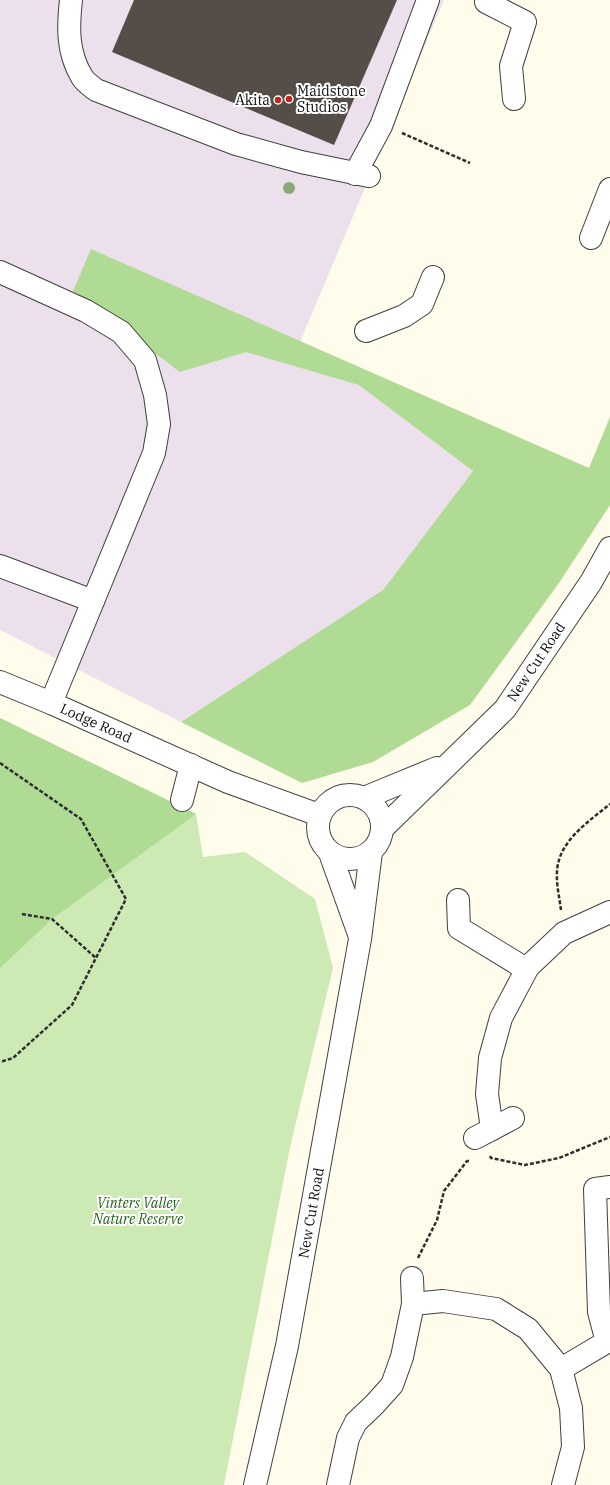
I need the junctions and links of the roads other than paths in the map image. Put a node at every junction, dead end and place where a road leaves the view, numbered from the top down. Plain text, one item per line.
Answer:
1 (71, 0) edge
2 (428, 0) edge
3 (487, 0) edge
4 (514, 99) dead end
5 (610, 189) edge
6 (591, 238) dead end
7 (0, 272) edge
8 (433, 277) dead end
9 (366, 331) dead end
10 (610, 548) edge
11 (0, 566) edge
12 (93, 601) junction
13 (0, 682) edge
14 (51, 703) junction
15 (447, 764) junction
16 (191, 766) junction
17 (364, 798) junction
18 (182, 800) dead end
19 (319, 815) junction
20 (382, 829) junction
21 (371, 852) junction
22 (330, 853) junction
23 (458, 900) dead end
24 (610, 912) edge
25 (360, 939) junction
26 (526, 969) junction
27 (513, 1118) dead end
28 (610, 1187) edge
29 (412, 1278) road end
30 (413, 1304) junction
31 (609, 1341) edge
32 (561, 1369) junction
33 (255, 1485) edge
34 (338, 1485) edge
35 (563, 1485) edge

1 - 2 street
3 - 4 street
5 - 6 street
7 - 12 street
8 - 9 street
10 - 15 street, New Cut Road
11 - 12 street
12 - 14 street
13 - 14 street, Lodge Road
14 - 16 street, Lodge Road
15 - 17 street, New Cut Road
15 - 20 street, New Cut Road
16 - 18 street
16 - 19 street, Lodge Road
17 - 19 street
17 - 20 street
19 - 22 street, New Cut Road
20 - 21 street, New Cut Road
21 - 22 street
21 - 25 street, New Cut Road
22 - 25 street, New Cut Road
23 - 26 street
24 - 26 street
25 - 33 street, New Cut Road
26 - 27 street
28 - 31 street
29 - 30 street
30 - 32 street
30 - 34 street
31 - 32 street
32 - 35 street

